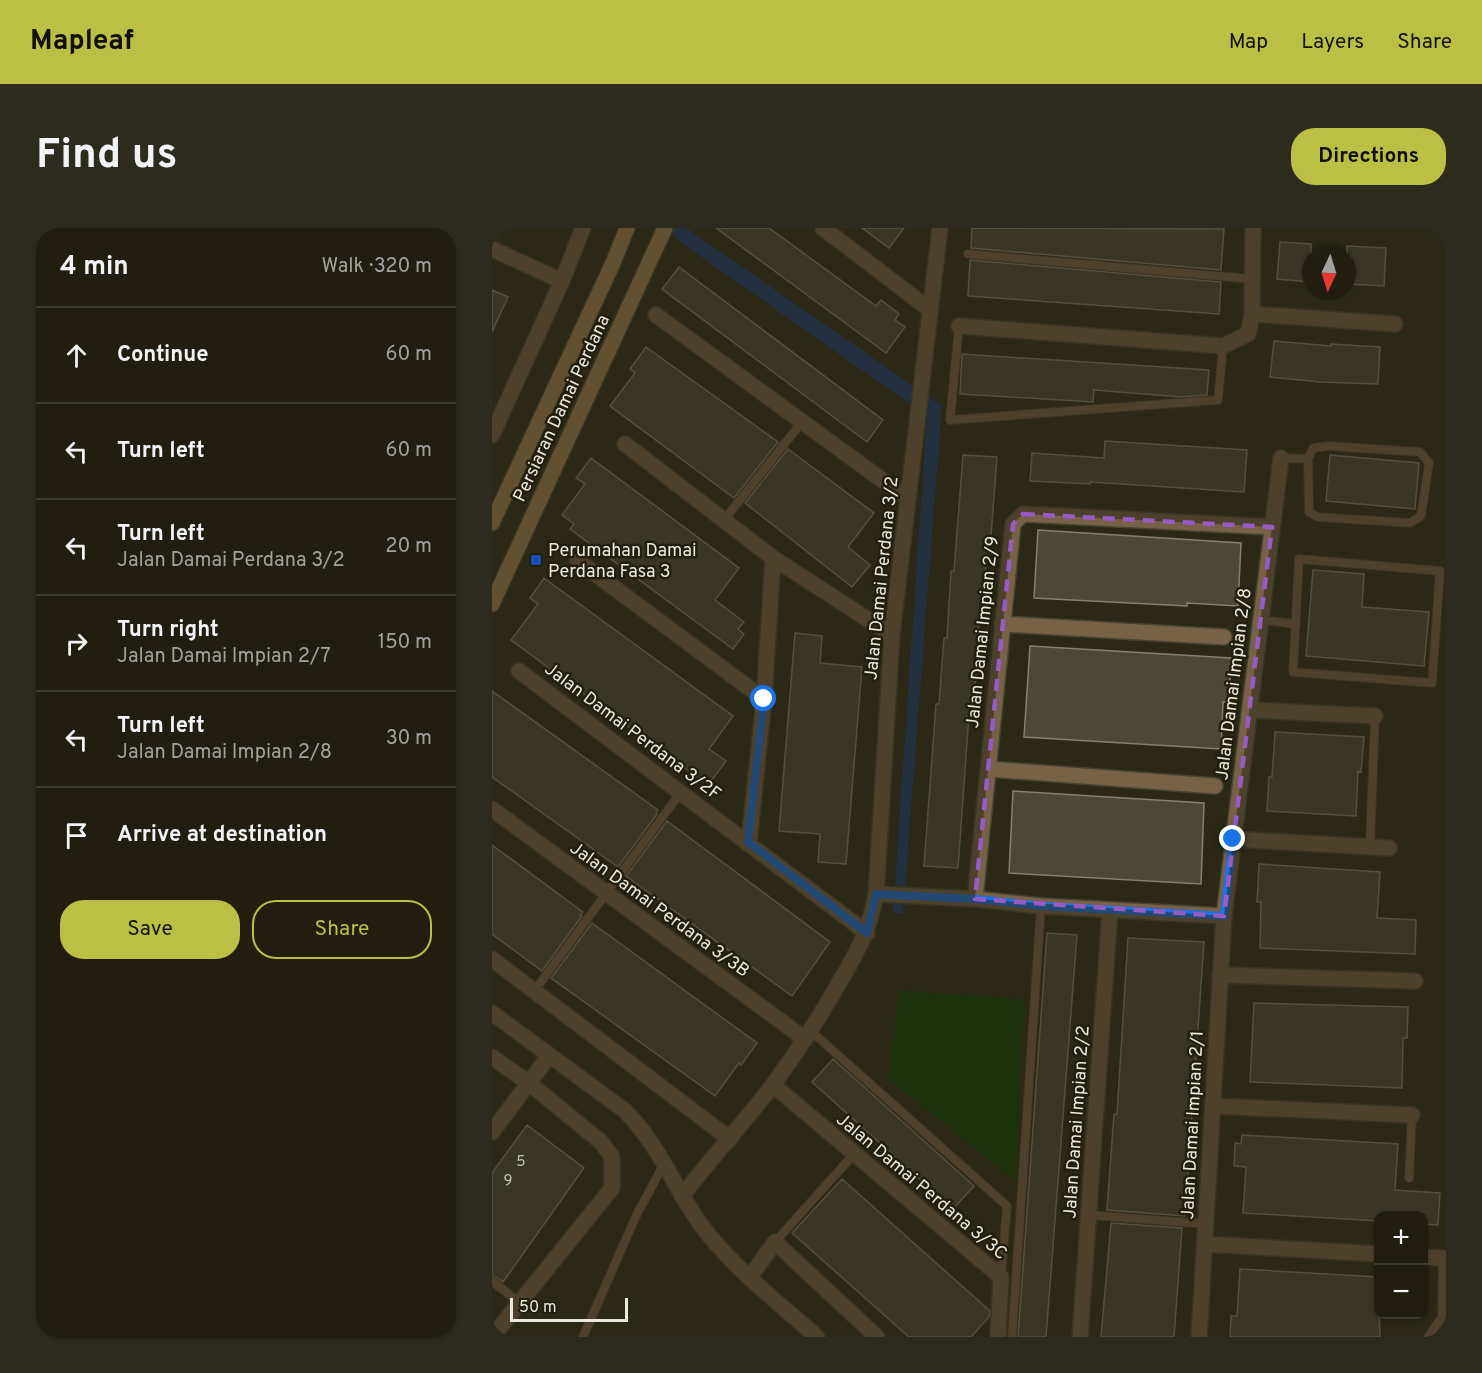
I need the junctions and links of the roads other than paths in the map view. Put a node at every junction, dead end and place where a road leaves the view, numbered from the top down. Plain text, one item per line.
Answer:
1 (583, 228) edge
2 (627, 228) edge
3 (665, 228) edge
4 (823, 228) edge
5 (940, 228) edge
6 (1253, 228) edge
7 (492, 249) edge
8 (968, 254) dead end
9 (1252, 279) junction
10 (562, 281) junction
11 (929, 309) junction
12 (1252, 314) junction
13 (656, 315) dead end
14 (1395, 324) dead end
15 (959, 326) joint
16 (1223, 346) junction
17 (802, 422) junction
18 (492, 435) edge
19 (625, 444) dead end
20 (1281, 458) joint
21 (1308, 459) junction
22 (909, 499) junction
23 (724, 520) junction
24 (492, 523) edge
25 (1272, 527) junction
26 (773, 558) junction
27 (578, 561) dead end
28 (492, 604) edge
29 (1261, 620) junction
30 (1002, 624) junction
31 (1296, 624) junction
32 (892, 635) junction
33 (1224, 637) dead end
34 (519, 670) dead end
35 (764, 699) junction
36 (1250, 710) junction
37 (1375, 716) joint
38 (989, 769) junction
39 (1215, 786) dead end
40 (681, 792) junction
41 (492, 810) edge
42 (1233, 839) junction
43 (748, 842) junction
44 (1370, 847) junction
45 (1389, 848) dead end
46 (606, 893) junction
47 (883, 895) junction
48 (975, 899) junction
49 (1041, 906) junction
50 (1110, 910) junction
51 (1224, 916) junction
52 (867, 933) junction
53 (492, 959) edge
54 (1220, 975) junction
55 (1415, 981) dead end
56 (535, 990) junction
57 (492, 1013) edge
58 (808, 1035) junction
59 (549, 1056) junction
60 (492, 1057) edge
61 (529, 1083) junction
62 (772, 1086) junction
63 (1213, 1106) junction
64 (1412, 1115) joint
65 (492, 1132) edge
66 (730, 1139) junction
67 (854, 1154) junction
68 (664, 1164) junction
69 (1408, 1179) dead end
70 (682, 1196) junction
71 (1089, 1215) junction
72 (1206, 1224) junction
73 (775, 1242) junction
74 (1204, 1244) junction
75 (1374, 1254) edge
76 (1428, 1257) edge
77 (1443, 1258) joint
78 (750, 1277) junction
79 (1001, 1277) junction
80 (492, 1281) edge
81 (520, 1303) junction
82 (492, 1337) edge
83 (583, 1337) edge
84 (817, 1337) edge
85 (877, 1337) edge
86 (998, 1337) edge
87 (1012, 1337) edge
88 (1080, 1337) edge
89 (1199, 1337) edge
90 (1428, 1337) edge

1 - 10 street
2 - 24 main road, Persiaran Damai Perdana
3 - 28 main road, Persiaran Damai Perdana
4 - 11 street
5 - 11 street, Jalan Damai Perdana 3/2
6 - 9 street
7 - 10 street
8 - 9 lane
9 - 12 street
10 - 18 street
11 - 22 street, Jalan Damai Perdana 3/2
12 - 14 street
12 - 16 street
13 - 17 street
15 - 16 street
15 - 16 lane
17 - 22 street
17 - 23 lane
19 - 23 street
20 - 21 lane
20 - 25 street, Jalan Damai Impian 2/8
21 - 21 lane
22 - 32 street, Jalan Damai Perdana 3/2
23 - 26 street
25 - 29 street, Jalan Damai Impian 2/8
25 - 30 street, Jalan Damai Impian 2/9
26 - 32 street
26 - 35 street
27 - 35 street
29 - 31 lane
29 - 36 street, Jalan Damai Impian 2/8
30 - 33 street
30 - 38 street, Jalan Damai Impian 2/9
31 - 31 lane
32 - 47 street, Jalan Damai Perdana 3/2
34 - 40 street, Jalan Damai Perdana 3/2F
35 - 43 street
36 - 37 street
36 - 42 street, Jalan Damai Impian 2/8
37 - 44 lane
38 - 39 street
38 - 48 street, Jalan Damai Impian 2/9
40 - 43 street, Jalan Damai Perdana 3/2F
40 - 46 lane
41 - 46 street, Jalan Damai Perdana 3/3B
42 - 44 street
42 - 51 street, Jalan Damai Impian 2/8
43 - 52 street, Jalan Damai Perdana 3/2F
44 - 45 street
46 - 56 lane
46 - 58 street, Jalan Damai Perdana 3/3B
47 - 48 street
47 - 52 street, Jalan Damai Perdana 3/2
48 - 49 street
49 - 50 street
49 - 87 lane
50 - 51 street
50 - 71 street, Jalan Damai Impian 2/2
51 - 54 street, Jalan Damai Impian 2/1
52 - 58 street, Jalan Damai Perdana 3/2
53 - 56 street
54 - 55 street
54 - 63 street, Jalan Damai Impian 2/1
56 - 66 street
57 - 59 street
58 - 62 street, Jalan Damai Perdana 3/2
58 - 79 lane
59 - 61 street
59 - 68 street
60 - 61 street
61 - 65 street
61 - 81 street
62 - 66 street, Jalan Damai Perdana 3/2
62 - 67 street, Jalan Damai Perdana 3/3C
63 - 64 street
63 - 72 street, Jalan Damai Impian 2/1
64 - 69 lane
66 - 70 street, Jalan Damai Perdana 3/2
67 - 73 lane
67 - 79 street, Jalan Damai Perdana 3/3C
68 - 70 street
68 - 83 lane
70 - 78 street
71 - 72 lane
71 - 88 street, Jalan Damai Impian 2/2
72 - 74 street, Jalan Damai Impian 2/1
73 - 78 street
73 - 85 street
74 - 75 street
74 - 89 street, Jalan Damai Impian 2/1
76 - 77 street
77 - 90 lane
78 - 84 street
79 - 86 street, Jalan Damai Perdana 3/3C
80 - 81 lane
81 - 82 street

